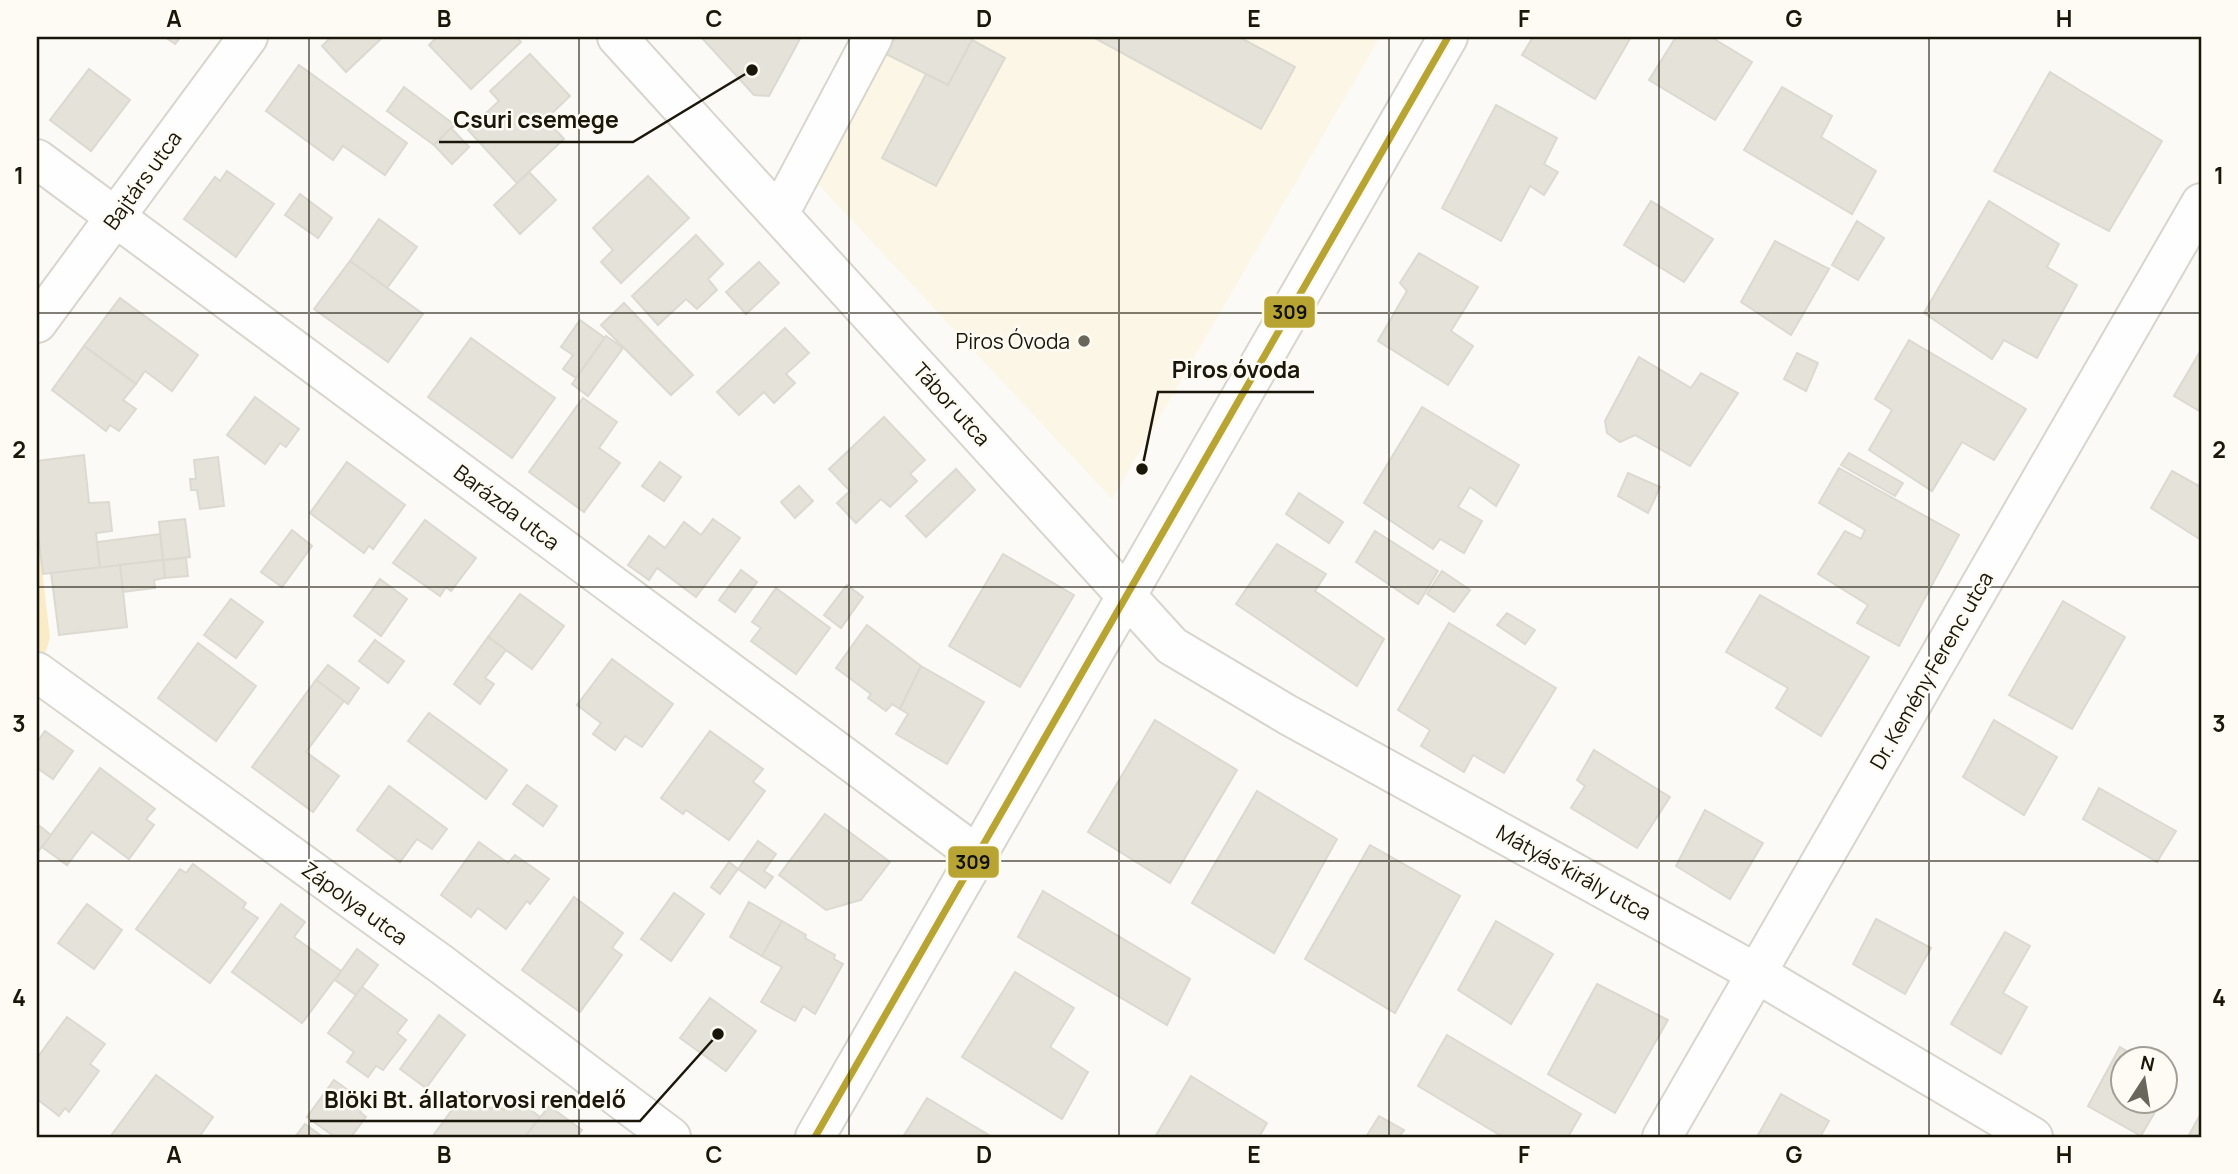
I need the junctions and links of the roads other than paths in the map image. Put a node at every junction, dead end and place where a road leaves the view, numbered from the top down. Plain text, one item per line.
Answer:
1 (248, 37) edge
2 (617, 37) edge
3 (873, 37) edge
4 (1448, 37) edge
5 (37, 159) edge
6 (2201, 202) edge
7 (779, 214) junction
8 (115, 217) junction
9 (37, 323) edge
10 (1126, 595) junction
11 (37, 672) edge
12 (977, 855) junction
13 (1756, 973) junction
14 (671, 1137) edge
15 (815, 1137) edge
16 (1662, 1137) edge
17 (2033, 1137) edge

1 - 8 street, Bajtárs utca
2 - 7 street, Tábor utca
3 - 7 street
4 - 10 street
5 - 8 street, Barázda utca
6 - 13 street, Dr. Kemény Ferenc utca
7 - 10 street, Tábor utca
8 - 9 street, Bajtárs utca
8 - 12 street, Barázda utca
10 - 12 street
10 - 13 street, Mátyás király utca
11 - 14 street, Zápolya utca
12 - 15 street
13 - 16 street, Dr. Kemény Ferenc utca
13 - 17 street, Mátyás király utca

